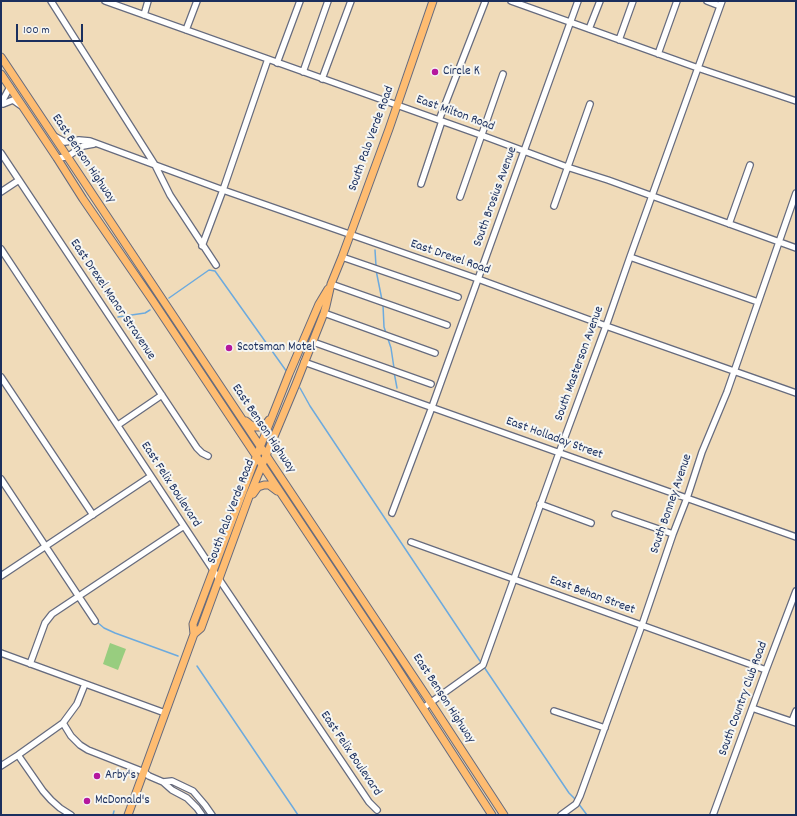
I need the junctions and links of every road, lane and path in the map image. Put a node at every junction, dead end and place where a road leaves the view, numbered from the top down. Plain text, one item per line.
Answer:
1 (51, 1) edge
2 (105, 1) edge
3 (148, 1) edge
4 (197, 1) edge
5 (300, 1) edge
6 (328, 1) edge
7 (351, 1) edge
8 (433, 1) edge
9 (511, 1) edge
10 (578, 1) edge
11 (600, 1) edge
12 (634, 1) edge
13 (677, 1) edge
14 (707, 1) edge
15 (485, 2) edge
16 (721, 3) edge
17 (144, 15) junction
18 (570, 22) junction
19 (590, 29) junction
20 (186, 30) junction
21 (619, 40) junction
22 (658, 54) junction
23 (1, 57) edge
24 (268, 59) junction
25 (277, 62) junction
26 (698, 68) junction
27 (304, 72) junction
28 (1, 74) edge
29 (502, 74) dead end
30 (322, 79) junction
31 (10, 87) junction
32 (1, 100) edge
33 (796, 101) edge
34 (1, 103) edge
35 (590, 104) dead end
36 (397, 105) junction
37 (22, 106) junction
38 (441, 120) junction
39 (52, 134) junction
40 (481, 135) junction
41 (96, 144) junction
42 (525, 151) junction
43 (1, 153) edge
44 (67, 157) junction
45 (57, 158) junction
46 (155, 165) junction
47 (750, 165) dead end
48 (567, 167) junction
49 (19, 180) junction
50 (421, 184) dead end
51 (223, 190) junction
52 (1, 192) edge
53 (796, 193) edge
54 (652, 196) junction
55 (460, 197) dead end
56 (554, 206) dead end
57 (730, 224) junction
58 (350, 235) junction
59 (779, 242) junction
60 (202, 246) junction
61 (796, 248) edge
62 (1, 249) edge
63 (342, 257) junction
64 (630, 258) junction
65 (216, 265) dead end
66 (478, 279) junction
67 (332, 284) junction
68 (458, 297) dead end
69 (758, 302) junction
70 (324, 313) junction
71 (447, 325) dead end
72 (606, 326) junction
73 (313, 342) junction
74 (435, 353) dead end
75 (304, 362) junction
76 (734, 371) junction
77 (1, 377) edge
78 (431, 384) dead end
79 (796, 393) edge
80 (162, 395) junction
81 (432, 407) junction
82 (237, 411) junction
83 (272, 417) junction
84 (118, 425) junction
85 (260, 447) junction
86 (559, 453) junction
87 (266, 455) junction
88 (208, 456) dead end
89 (256, 457) junction
90 (262, 465) junction
91 (151, 476) junction
92 (1, 478) edge
93 (282, 495) junction
94 (687, 498) junction
95 (248, 500) junction
96 (540, 504) junction
97 (392, 513) dead end
98 (615, 514) dead end
99 (93, 515) junction
100 (591, 523) dead end
101 (184, 526) junction
102 (673, 534) junction
103 (796, 537) edge
104 (411, 542) dead end
105 (46, 546) junction
106 (213, 570) junction
107 (1, 576) edge
108 (219, 579) junction
109 (514, 579) junction
110 (796, 591) edge
111 (79, 595) junction
112 (360, 597) junction
113 (353, 603) junction
114 (95, 621) dead end
115 (642, 625) junction
116 (194, 634) junction
117 (1, 653) edge
118 (30, 664) junction
119 (766, 670) junction
120 (86, 684) junction
121 (431, 703) junction
122 (423, 708) junction
123 (752, 708) junction
124 (554, 711) dead end
125 (796, 711) edge
126 (166, 713) junction
127 (794, 722) edge
128 (63, 723) junction
129 (605, 728) junction
130 (18, 755) junction
131 (1, 766) edge
132 (144, 772) junction
133 (163, 782) junction
134 (377, 810) dead end
135 (209, 814) edge
136 (71, 815) edge
137 (128, 815) edge
138 (202, 815) edge
139 (492, 815) edge
140 (504, 815) edge
141 (561, 815) edge
142 (713, 815) edge

1 - 46 street
2 - 17 street, East Milton Road
3 - 17 street
4 - 20 street
5 - 25 street
6 - 27 street
7 - 30 street
8 - 36 main road, South Palo Verde Road
9 - 18 street
10 - 18 street, South Brosius Avenue
11 - 19 street
12 - 21 street
13 - 22 street
14 - 16 street
15 - 38 street
16 - 26 street, South Masterson Avenue
17 - 20 street, East Milton Road
18 - 19 street
18 - 42 street, South Brosius Avenue
19 - 21 street
20 - 24 street, East Milton Road
21 - 22 street
22 - 26 street
23 - 39 main road, East Benson Highway
24 - 25 street, East Milton Road
24 - 51 street
25 - 27 street, East Milton Road
26 - 33 street
26 - 54 street, South Masterson Avenue
27 - 30 street, East Milton Road
28 - 31 main road, East Benson Highway
29 - 40 street
30 - 36 street, East Milton Road
31 - 32 street
31 - 37 main road, East Benson Highway
34 - 37 street
35 - 48 street
36 - 38 street, East Milton Road
36 - 58 main road, South Palo Verde Road
37 - 45 main road, East Benson Highway
38 - 40 street, East Milton Road
38 - 50 street
39 - 41 street, East Drexel Road
39 - 44 main road, East Benson Highway
40 - 42 street, East Milton Road
40 - 55 street
41 - 44 street
41 - 46 street, East Drexel Road
42 - 48 street, East Milton Road
42 - 66 street, South Brosius Avenue
43 - 49 street, East Drexel Manor Stravenue
44 - 45 street
44 - 82 main road, East Benson Highway
45 - 89 main road, East Benson Highway
46 - 51 street, East Drexel Road
46 - 60 street
47 - 57 street
48 - 54 street, East Milton Road
48 - 56 street
49 - 52 street
49 - 80 street, East Drexel Manor Stravenue
51 - 58 street, East Drexel Road
51 - 60 street
53 - 59 street, South Bonney Avenue
54 - 57 street, East Milton Road
54 - 64 street, South Masterson Avenue
57 - 59 street, East Milton Road
58 - 63 main road, South Palo Verde Road
58 - 66 street, East Drexel Road
59 - 61 street, East Milton Road
59 - 69 street, South Bonney Avenue
60 - 65 street
62 - 84 street, East Felix Boulevard
63 - 67 main road, South Palo Verde Road
63 - 68 street
64 - 69 street
64 - 72 street, South Masterson Avenue
66 - 72 street, East Drexel Road
66 - 81 street, South Brosius Avenue
67 - 70 main road, South Palo Verde Road
67 - 71 street
67 - 83 main road, South Palo Verde Road
69 - 76 street, South Bonney Avenue
70 - 73 main road, South Palo Verde Road
70 - 74 street
72 - 76 street, East Drexel Road
72 - 86 street, South Masterson Avenue
73 - 75 main road, South Palo Verde Road
73 - 78 street
75 - 81 street, East Holladay Street
75 - 87 main road, South Palo Verde Road
76 - 79 street, East Drexel Road
76 - 94 street, South Bonney Avenue
77 - 99 street
80 - 84 street
80 - 88 street, East Drexel Manor Stravenue
81 - 86 street, East Holladay Street
81 - 97 street, South Brosius Avenue
82 - 83 main road
82 - 85 main road, East Benson Highway
83 - 85 main road, South Palo Verde Road
84 - 91 street, East Felix Boulevard
85 - 87 main road, East Benson Highway
85 - 89 main road, South Palo Verde Road
86 - 94 street, East Holladay Street
86 - 96 street, South Masterson Avenue
87 - 90 main road, South Palo Verde Road
87 - 112 main road, East Benson Highway
89 - 90 main road, East Benson Highway
89 - 106 main road, South Palo Verde Road
90 - 93 main road, East Benson Highway
90 - 95 main road, South Palo Verde Road
91 - 99 street
91 - 101 street, East Felix Boulevard
92 - 105 street
93 - 95 main road
93 - 113 main road, East Benson Highway
94 - 102 street, South Bonney Avenue
94 - 103 street, East Holladay Street
95 - 108 main road, South Palo Verde Road
96 - 100 street
96 - 109 street, South Masterson Avenue
98 - 102 street
99 - 105 street
101 - 106 street, East Felix Boulevard
101 - 111 street
102 - 115 street, South Bonney Avenue
104 - 109 street, East Behan Street
105 - 107 street
105 - 111 street
106 - 108 street, East Felix Boulevard
106 - 116 main road, South Palo Verde Road
108 - 116 main road, South Palo Verde Road
108 - 134 street, East Felix Boulevard
109 - 115 street, East Behan Street
109 - 121 street, South Masterson Avenue
110 - 119 street, South Country Club Road
111 - 114 street
111 - 118 street
112 - 113 main road
112 - 121 main road, East Benson Highway
113 - 122 main road, East Benson Highway
115 - 119 street, East Behan Street
115 - 129 street, South Bonney Avenue
116 - 126 main road, South Palo Verde Road
117 - 118 street
118 - 120 street
119 - 123 street, South Country Club Road
120 - 126 street
120 - 128 street
121 - 122 street, South Masterson Avenue
121 - 140 main road, East Benson Highway
122 - 139 main road, East Benson Highway
123 - 127 street
123 - 142 street, South Country Club Road
124 - 129 street
125 - 127 street
126 - 132 main road, South Palo Verde Road
128 - 130 street
128 - 132 street
129 - 141 street, South Bonney Avenue
130 - 131 street
130 - 136 street
132 - 133 street
132 - 137 main road, South Palo Verde Road
133 - 135 street
133 - 138 street

